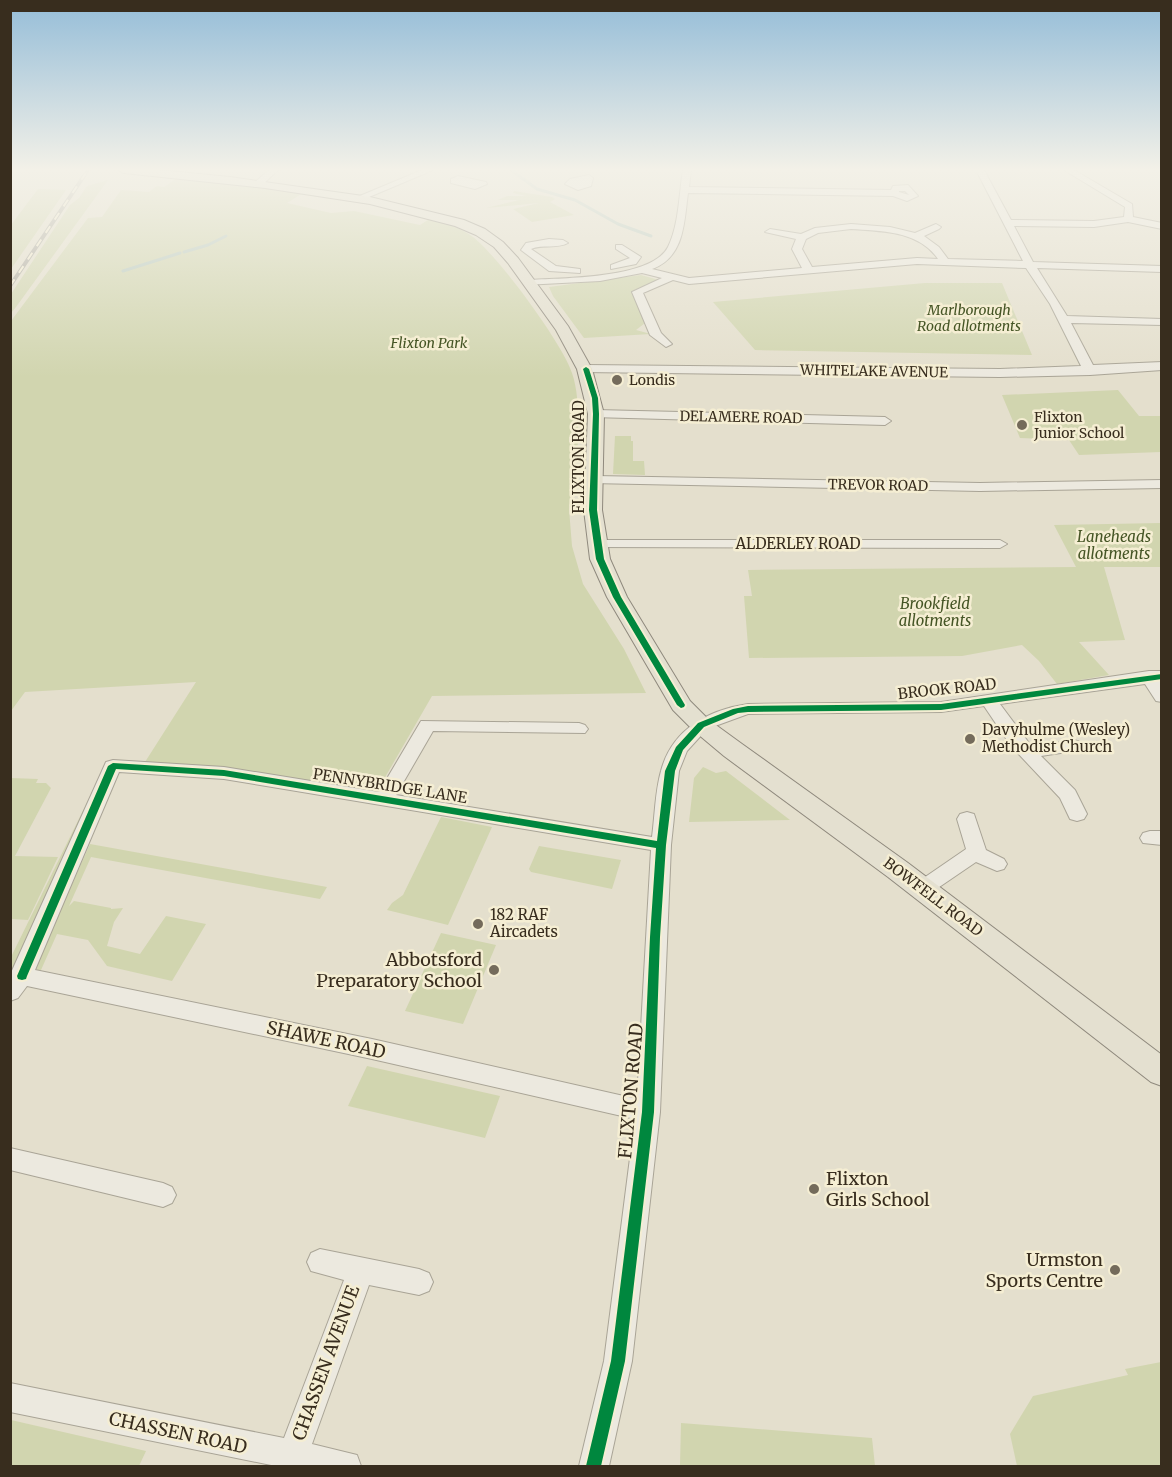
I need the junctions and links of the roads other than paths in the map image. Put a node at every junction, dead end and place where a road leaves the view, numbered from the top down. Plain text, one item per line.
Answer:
1 (491, 239) edge
2 (675, 239) edge
3 (801, 239) edge
4 (921, 239) edge
5 (1016, 239) edge
6 (563, 243) dead end
7 (619, 247) dead end
8 (537, 259) junction
9 (944, 261) junction
10 (513, 262) junction
11 (1030, 264) junction
12 (1161, 269) edge
13 (644, 270) junction
14 (810, 270) junction
15 (670, 278) junction
16 (528, 283) junction
17 (1063, 319) junction
18 (1161, 321) edge
19 (666, 344) dead end
20 (1161, 366) edge
21 (586, 369) junction
22 (1090, 371) junction
23 (596, 414) junction
24 (885, 421) dead end
25 (595, 480) junction
26 (1161, 484) edge
27 (597, 544) junction
28 (1000, 544) dead end
29 (1155, 676) edge
30 (1161, 697) edge
31 (989, 700) junction
32 (701, 725) junction
33 (579, 729) dead end
34 (1074, 746) dead end
35 (1029, 755) junction
36 (384, 800) junction
37 (1077, 814) dead end
38 (967, 819) dead end
39 (661, 845) junction
40 (975, 853) junction
41 (997, 864) dead end
42 (922, 888) junction
43 (16, 984) edge
44 (1161, 1073) edge
45 (648, 1112) junction
46 (10, 1159) edge
47 (164, 1195) dead end
48 (320, 1262) dead end
49 (361, 1270) junction
50 (419, 1281) dead end
51 (10, 1397) edge
52 (292, 1457) junction
53 (346, 1467) edge
54 (594, 1467) edge

1 - 10 main road, FLIXTON ROAD
2 - 13 street
3 - 14 street
4 - 9 street
5 - 11 street
6 - 8 street
7 - 8 street
8 - 10 street
9 - 11 street
9 - 14 street
10 - 16 main road, FLIXTON ROAD
11 - 12 street
11 - 17 street
13 - 15 street
13 - 16 street
14 - 15 street
15 - 19 street
16 - 21 main road, FLIXTON ROAD
17 - 18 street
17 - 22 street
20 - 22 street, WHITELAKE AVENUE
21 - 22 street, WHITELAKE AVENUE
21 - 23 main road, FLIXTON ROAD
23 - 24 street, DELAMERE ROAD
23 - 25 main road, FLIXTON ROAD
25 - 26 street, TREVOR ROAD
25 - 27 main road, FLIXTON ROAD
27 - 28 street, ALDERLEY ROAD
27 - 32 main road, FLIXTON ROAD
29 - 30 street
29 - 31 street, BROOK ROAD
31 - 32 street, BROOK ROAD
31 - 35 street
32 - 39 street, FLIXTON ROAD
32 - 42 main road, BOWFELL ROAD
33 - 36 street
34 - 35 street
35 - 37 street
36 - 39 street, PENNYBRIDGE LANE
36 - 43 street, PENNYBRIDGE LANE
38 - 40 street
39 - 45 street, FLIXTON ROAD
40 - 41 street
40 - 42 street
42 - 44 main road, BOWFELL ROAD
43 - 45 street, SHAWE ROAD
45 - 54 street, FLIXTON ROAD
46 - 47 street
48 - 49 street, CHASSEN AVENUE
49 - 50 street, CHASSEN AVENUE
49 - 52 street, CHASSEN AVENUE
51 - 52 street, CHASSEN ROAD
52 - 53 street, CHASSEN ROAD

